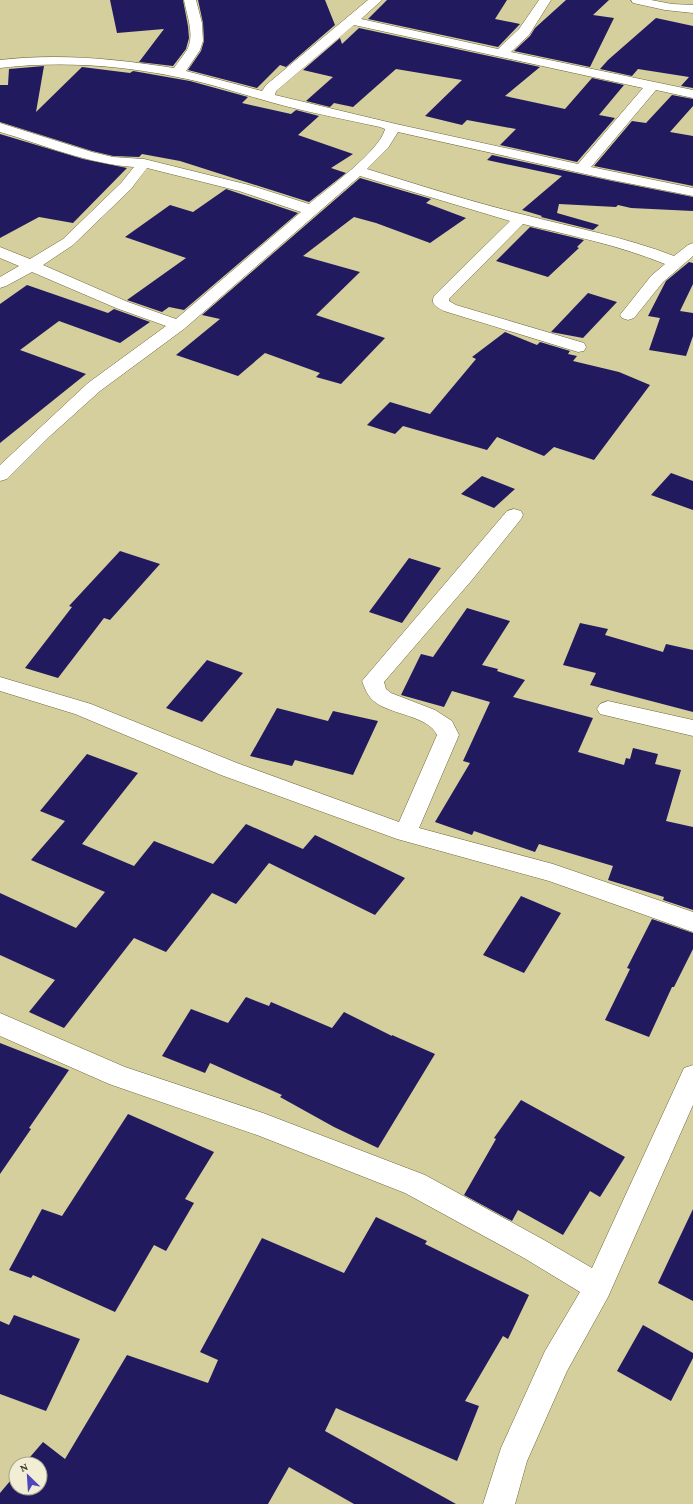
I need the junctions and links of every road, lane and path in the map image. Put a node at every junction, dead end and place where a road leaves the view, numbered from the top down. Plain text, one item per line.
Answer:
1 (190, 0) edge
2 (376, 0) edge
3 (545, 0) edge
4 (637, 0) edge
5 (693, 9) edge
6 (352, 21) junction
7 (501, 54) junction
8 (0, 64) edge
9 (179, 73) junction
10 (652, 86) junction
11 (693, 94) edge
12 (269, 97) junction
13 (0, 127) edge
14 (392, 127) junction
15 (144, 163) junction
16 (581, 169) junction
17 (357, 170) junction
18 (693, 192) edge
19 (311, 210) junction
20 (520, 219) junction
21 (693, 248) edge
22 (0, 252) edge
23 (676, 262) junction
24 (31, 266) junction
25 (0, 283) edge
26 (628, 315) dead end
27 (178, 325) junction
28 (578, 346) dead end
29 (0, 475) edge
30 (514, 515) dead end
31 (0, 684) edge
32 (608, 709) dead end
33 (693, 728) edge
34 (405, 833) junction
35 (693, 922) edge
36 (0, 1024) edge
37 (693, 1076) edge
38 (598, 1287) junction
39 (499, 1504) edge

1 - 9 street
2 - 6 street
3 - 7 street
4 - 5 street
6 - 7 street
6 - 12 street
7 - 10 street
8 - 9 street
9 - 12 street
10 - 11 street
10 - 16 street
12 - 14 street
13 - 15 street
14 - 16 street
14 - 17 street
15 - 19 street
15 - 24 street
16 - 18 street
17 - 19 street
17 - 20 street
19 - 27 street
20 - 23 street
20 - 28 street
21 - 23 street
22 - 24 street
23 - 26 street
24 - 25 street
24 - 27 street
27 - 29 street
30 - 34 street
31 - 34 street
32 - 33 street
34 - 35 street
36 - 38 street
37 - 38 street
38 - 39 street

